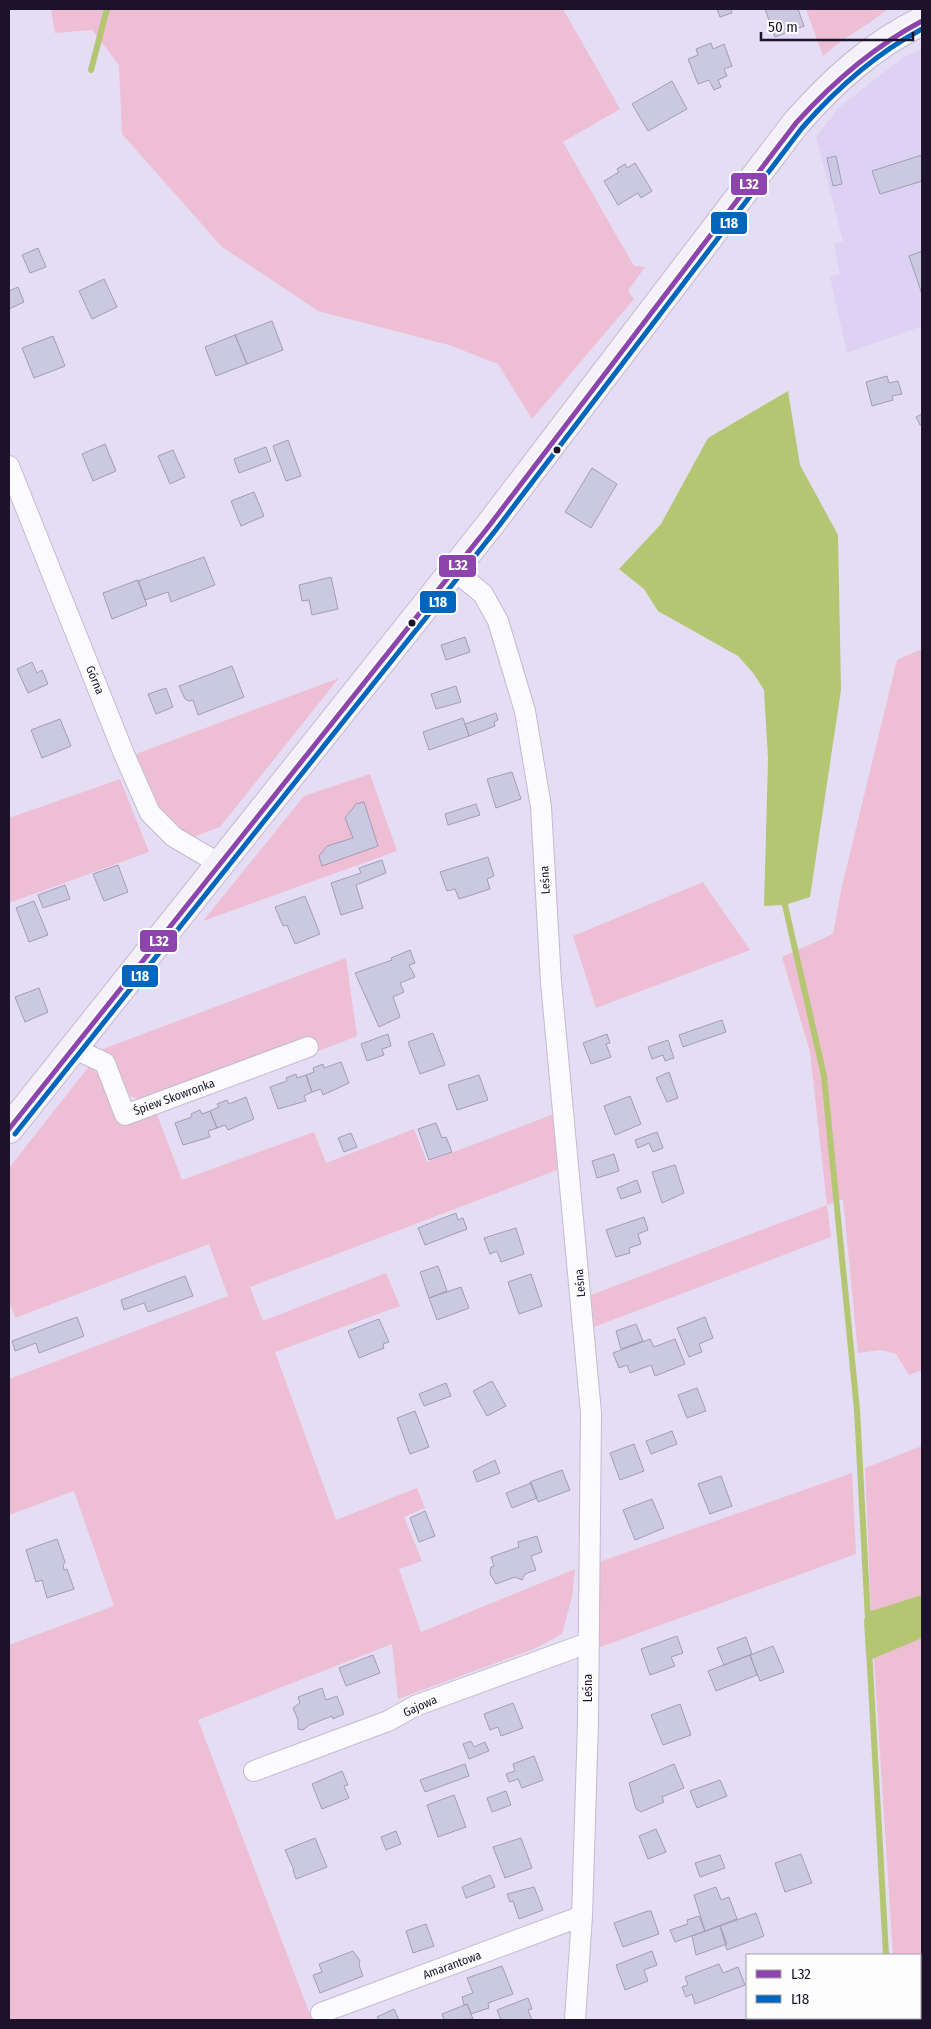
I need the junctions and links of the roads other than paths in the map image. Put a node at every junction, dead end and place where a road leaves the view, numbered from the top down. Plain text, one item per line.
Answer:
1 (922, 21) edge
2 (9, 466) edge
3 (454, 570) junction
4 (220, 864) junction
5 (308, 1047) dead end
6 (73, 1048) junction
7 (9, 1128) edge
8 (588, 1643) junction
9 (254, 1771) dead end
10 (582, 1916) junction
11 (321, 2013) dead end
12 (575, 2020) edge

1 - 3 main road
2 - 4 street, Górna
3 - 4 main road
3 - 8 street, Leśna
4 - 6 main road
5 - 6 street, Śpiew Skowronka
6 - 7 main road
8 - 9 street, Gajowa
8 - 10 street, Leśna
10 - 11 street, Amarantowa
10 - 12 street, Leśna

